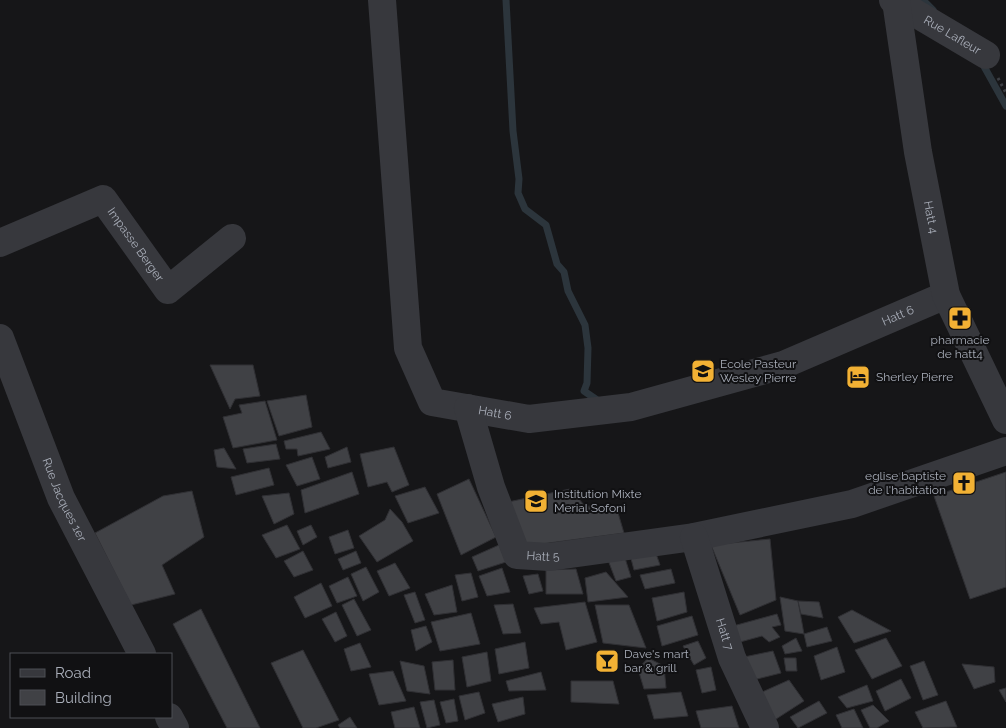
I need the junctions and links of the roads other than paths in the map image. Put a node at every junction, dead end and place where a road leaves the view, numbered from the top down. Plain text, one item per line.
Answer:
1 (382, 0) edge
2 (894, 0) edge
3 (986, 55) dead end
4 (232, 238) dead end
5 (0, 243) edge
6 (946, 295) junction
7 (0, 338) edge
8 (468, 408) junction
9 (1006, 420) edge
10 (1006, 451) edge
11 (694, 537) junction
12 (141, 653) edge
13 (765, 728) edge

1 - 8 street, Hatt 6
2 - 3 street, Rue Lafleur
2 - 6 street, Hatt 4
4 - 5 street, Impasse Berger
6 - 8 street, Hatt 6
6 - 9 street, Hatt 4
7 - 12 street, Rue Jacques 1er
8 - 11 street, Hatt 5
10 - 11 street
11 - 13 street, Hatt 7

